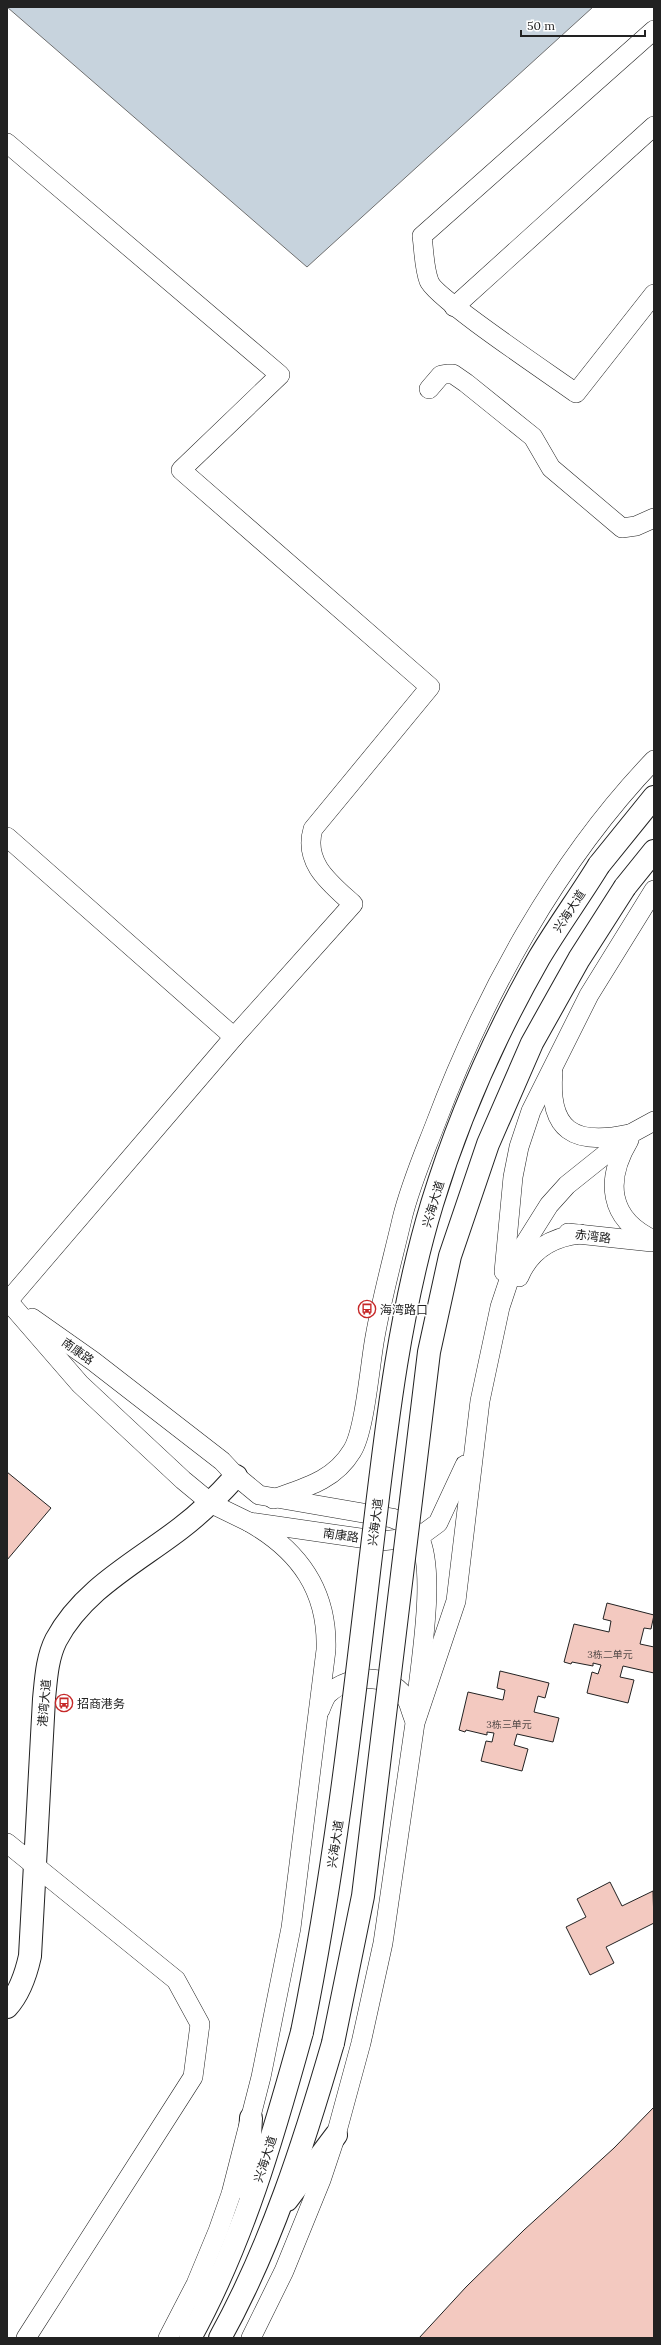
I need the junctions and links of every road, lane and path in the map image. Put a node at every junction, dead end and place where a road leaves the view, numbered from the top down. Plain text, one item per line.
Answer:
1 (654, 30) edge
2 (654, 126) edge
3 (7, 143) edge
4 (654, 294) edge
5 (454, 307) junction
6 (429, 389) dead end
7 (654, 518) edge
8 (654, 760) edge
9 (654, 797) edge
10 (7, 837) edge
11 (654, 851) edge
12 (654, 890) edge
13 (234, 1037) junction
14 (554, 1063) junction
15 (654, 1121) edge
16 (632, 1134) junction
17 (533, 1228) junction
18 (580, 1234) junction
19 (654, 1241) edge
20 (7, 1301) edge
21 (500, 1307) junction
22 (474, 1443) junction
23 (236, 1476) junction
24 (273, 1499) junction
25 (212, 1504) junction
26 (249, 1522) junction
27 (419, 1537) junction
28 (317, 1714) junction
29 (415, 1723) junction
30 (7, 1843) edge
31 (35, 1868) junction
32 (7, 2007) edge
33 (251, 2118) junction
34 (336, 2135) junction
35 (277, 2212) junction
36 (246, 2216) junction
37 (26, 2338) edge
38 (168, 2338) edge
39 (190, 2338) edge
40 (220, 2338) edge
41 (251, 2338) edge

1 - 5 street
2 - 5 street
3 - 13 street
4 - 5 street
6 - 7 street
8 - 24 street, 兴海大道
9 - 36 main road, 兴海大道, bridge
10 - 13 street
11 - 35 main road, bridge
12 - 14 street
13 - 20 street
14 - 16 street
14 - 21 street
15 - 16 street
16 - 17 street
16 - 19 street
17 - 18 street, 赤湾路
17 - 21 street
18 - 19 street, 赤湾路
18 - 22 street
20 - 23 street, 南康路
20 - 25 street, 南康路
21 - 22 street
22 - 27 street
22 - 29 street
23 - 24 street, 南康路
23 - 25 main road, 港湾大道
24 - 27 street, 南康路
25 - 26 street, 南康路
25 - 31 main road, 港湾大道
26 - 27 street, 南康路
26 - 28 street, 兴海大道
27 - 29 street
28 - 29 street
28 - 33 street, 兴海大道
29 - 34 street
30 - 31 street
31 - 32 main road, 港湾大道
31 - 37 street
33 - 36 main road
33 - 38 street, 兴海大道
34 - 35 main road
34 - 41 street
35 - 40 main road
36 - 39 main road, 兴海大道

